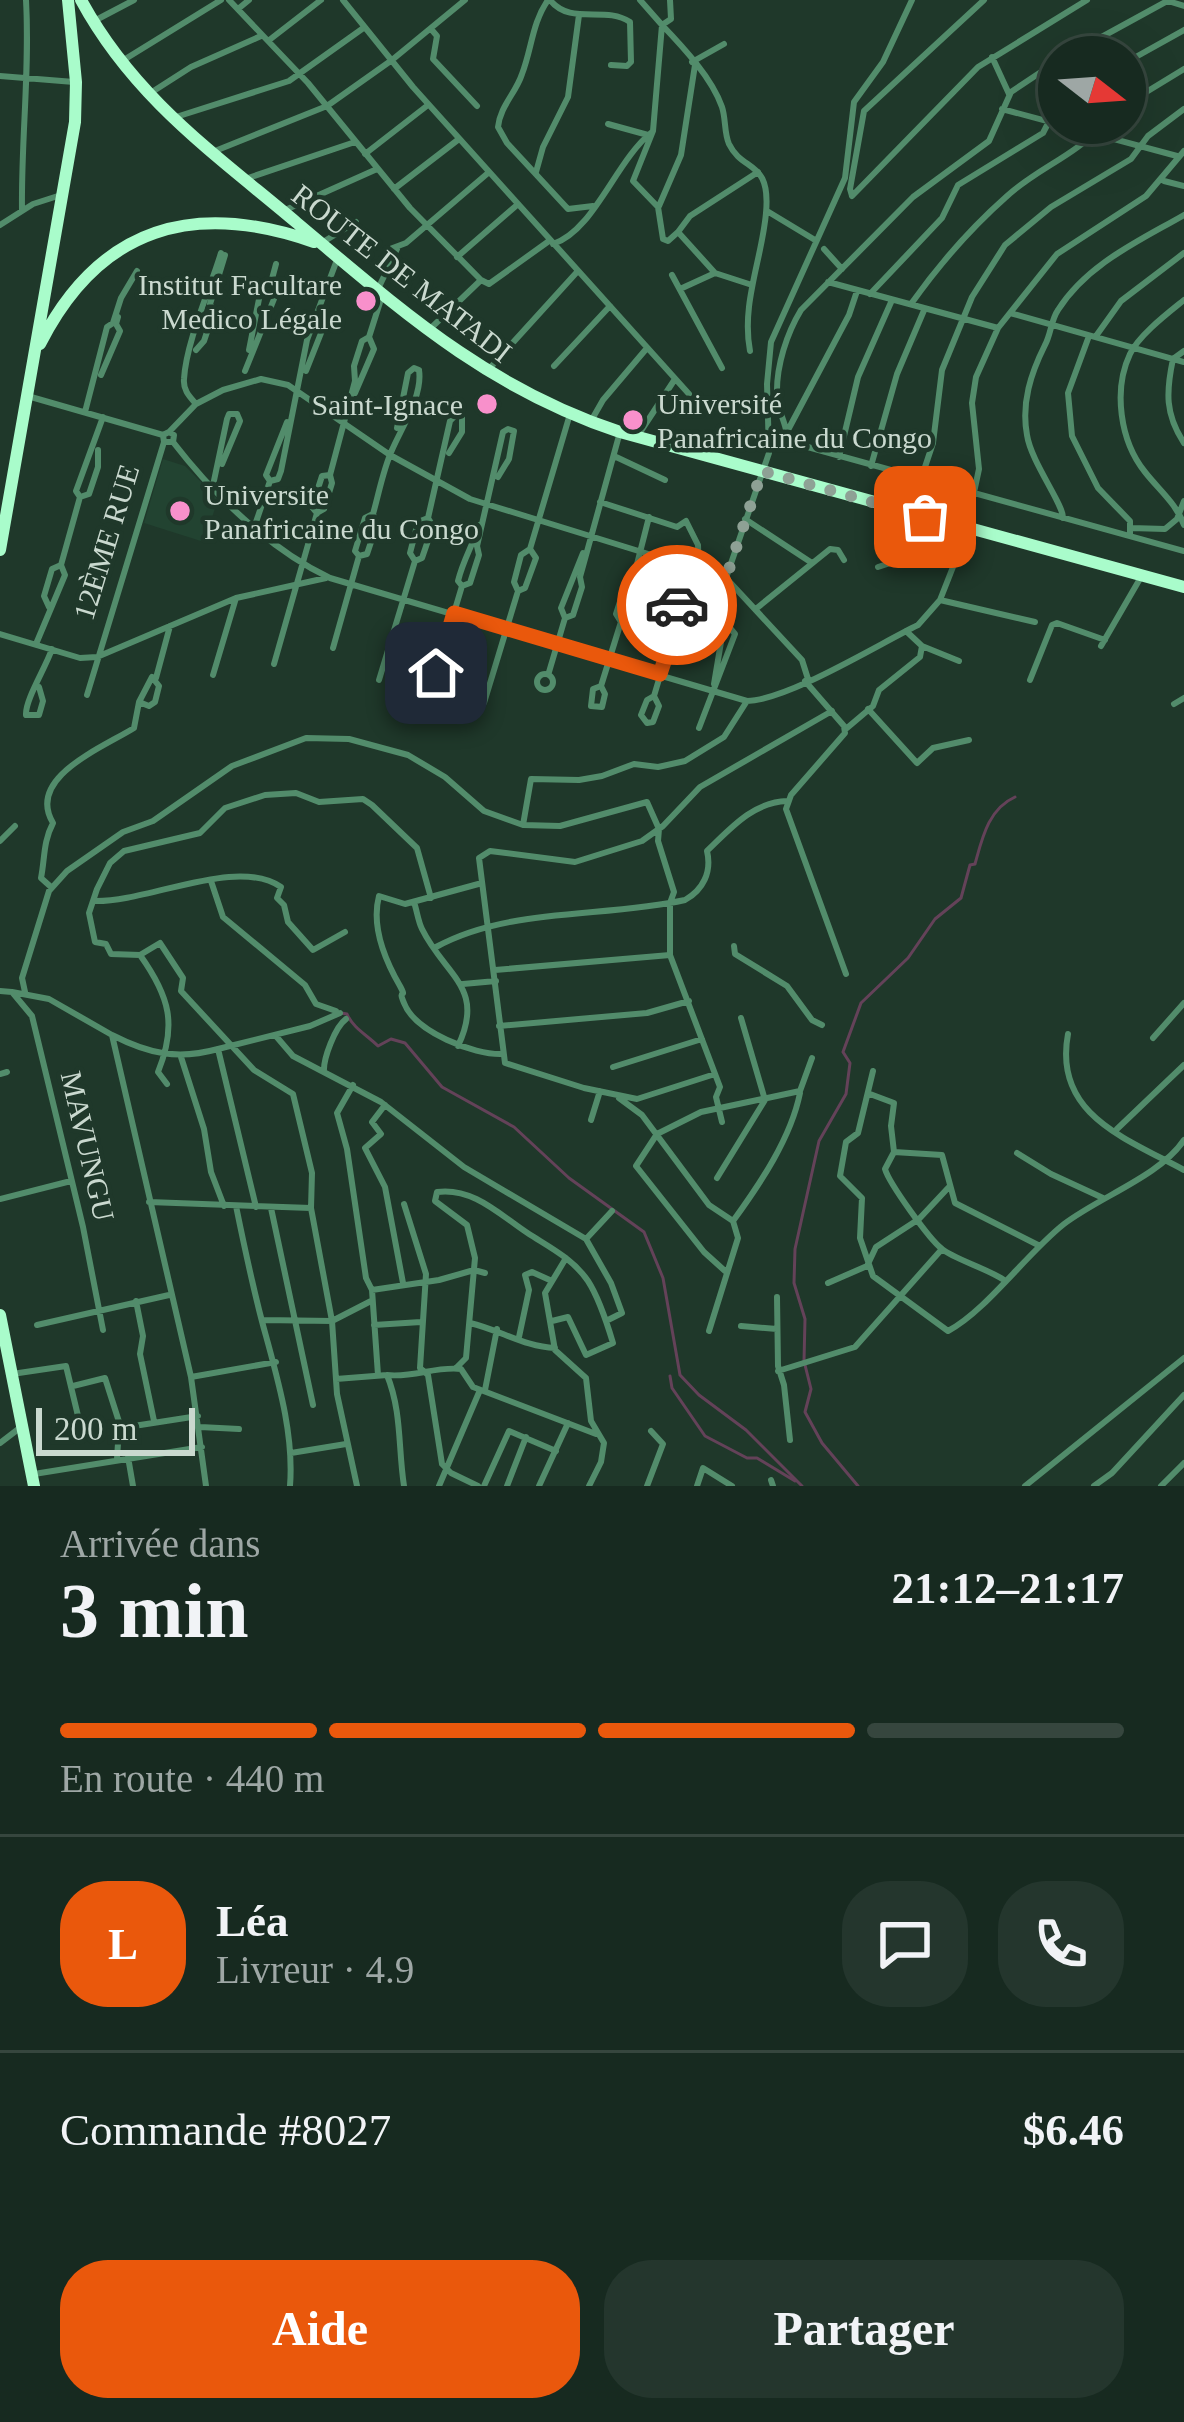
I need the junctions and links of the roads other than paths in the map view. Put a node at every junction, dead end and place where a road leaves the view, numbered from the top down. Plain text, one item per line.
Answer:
1 (26, 0) edge
2 (68, 0) edge
3 (81, 0) edge
4 (134, 0) edge
5 (225, 0) edge
6 (249, 0) edge
7 (321, 0) edge
8 (343, 0) edge
9 (359, 0) edge
10 (465, 0) edge
11 (549, 0) edge
12 (640, 0) edge
13 (670, 0) edge
14 (912, 0) edge
15 (984, 0) edge
16 (1087, 0) edge
17 (1168, 0) edge
18 (1184, 6) edge
19 (350, 8) junction
20 (238, 9) junction
21 (579, 15) junction
22 (94, 25) junction
23 (662, 25) junction
24 (363, 28) junction
25 (431, 28) junction
26 (1184, 31) edge
27 (72, 32) junction
28 (1103, 36) edge
29 (264, 38) junction
30 (724, 44) dead end
31 (1146, 52) edge
32 (992, 57) junction
33 (392, 61) junction
34 (119, 63) junction
35 (611, 64) dead end
36 (693, 64) junction
37 (1184, 69) edge
38 (301, 75) junction
39 (1038, 75) edge
40 (0, 76) edge
41 (27, 78) junction
42 (76, 82) junction
43 (1146, 92) edge
44 (148, 94) junction
45 (1009, 94) junction
46 (428, 105) junction
47 (328, 106) junction
48 (477, 106) dead end
49 (1002, 109) junction
50 (1184, 110) edge
51 (172, 118) junction
52 (1038, 119) edge
53 (608, 124) dead end
54 (651, 133) junction
55 (1038, 135) edge
56 (459, 139) junction
57 (355, 142) junction
58 (1084, 144) edge
59 (1133, 144) edge
60 (1141, 146) junction
61 (211, 152) junction
62 (365, 154) junction
63 (1181, 154) edge
64 (377, 169) junction
65 (758, 172) junction
66 (488, 173) junction
67 (536, 174) junction
68 (245, 179) junction
69 (1163, 181) junction
70 (1184, 186) edge
71 (394, 189) junction
72 (64, 195) junction
73 (518, 205) junction
74 (593, 206) junction
75 (658, 207) junction
76 (22, 210) junction
77 (283, 211) junction
78 (767, 211) junction
79 (1184, 214) edge
80 (356, 222) dead end
81 (424, 224) junction
82 (0, 225) edge
83 (678, 232) junction
84 (817, 241) junction
85 (551, 242) junction
86 (320, 244) junction
87 (824, 249) dead end
88 (1184, 253) edge
89 (223, 254) dead end
90 (338, 257) junction
91 (456, 258) junction
92 (276, 264) dead end
93 (842, 269) junction
94 (137, 271) dead end
95 (577, 272) junction
96 (715, 273) junction
97 (672, 275) dead end
98 (481, 280) junction
99 (827, 282) junction
100 (47, 284) junction
101 (752, 285) junction
102 (679, 289) junction
103 (269, 290) junction
104 (381, 290) junction
105 (857, 291) junction
106 (71, 293) junction
107 (870, 294) junction
108 (892, 300) junction
109 (1184, 300) edge
110 (123, 302) dead end
111 (911, 304) junction
112 (610, 306) junction
113 (925, 308) junction
114 (1010, 313) junction
115 (962, 319) junction
116 (115, 324) junction
117 (1052, 326) junction
118 (998, 328) junction
119 (428, 330) junction
120 (256, 331) junction
121 (1092, 336) junction
122 (369, 337) junction
123 (647, 348) junction
124 (1133, 349) junction
125 (750, 351) dead end
126 (1184, 351) edge
127 (34, 355) junction
128 (1173, 359) junction
129 (1184, 362) edge
130 (102, 366) junction
131 (554, 366) dead end
132 (722, 368) dead end
133 (487, 372) junction
134 (675, 380) junction
135 (357, 381) junction
136 (245, 383) junction
137 (298, 392) junction
138 (688, 394) dead end
139 (26, 395) junction
140 (197, 403) junction
141 (404, 412) junction
142 (88, 413) junction
143 (237, 414) dead end
144 (570, 414) junction
145 (105, 418) junction
146 (345, 420) junction
147 (590, 422) junction
148 (788, 430) junction
149 (620, 432) junction
150 (637, 436) junction
151 (167, 438) junction
152 (284, 439) junction
153 (450, 441) dead end
154 (1184, 443) edge
155 (391, 452) junction
156 (94, 454) junction
157 (614, 456) junction
158 (839, 457) junction
159 (871, 466) junction
160 (498, 471) junction
161 (762, 471) junction
162 (921, 479) junction
163 (665, 480) dead end
164 (270, 481) junction
165 (439, 481) junction
166 (213, 487) junction
167 (975, 494) junction
168 (80, 497) junction
169 (1184, 501) edge
170 (600, 502) junction
171 (487, 508) junction
172 (1180, 512) junction
173 (649, 517) junction
174 (428, 518) junction
175 (1064, 518) junction
176 (746, 519) junction
177 (538, 522) junction
178 (255, 525) junction
179 (1184, 525) edge
180 (1130, 532) junction
181 (965, 534) junction
182 (588, 542) junction
183 (475, 545) junction
184 (530, 549) junction
185 (0, 550) edge
186 (1184, 551) edge
187 (639, 553) junction
188 (844, 560) dead end
189 (415, 561) junction
190 (812, 563) junction
191 (302, 564) junction
192 (61, 565) junction
193 (878, 567) dead end
194 (692, 573) junction
195 (1142, 576) junction
196 (578, 577) junction
197 (330, 578) junction
198 (726, 578) junction
199 (350, 582) junction
200 (296, 584) junction
201 (462, 586) junction
202 (1184, 587) edge
203 (518, 591) junction
204 (236, 598) junction
205 (404, 598) junction
206 (940, 600) junction
207 (49, 608) junction
208 (758, 608) junction
209 (454, 613) junction
210 (565, 617) junction
211 (1035, 622) dead end
212 (170, 626) junction
213 (507, 628) junction
214 (906, 631) junction
215 (0, 634) edge
216 (36, 644) junction
217 (557, 644) junction
218 (922, 646) junction
219 (332, 648) dead end
220 (52, 649) junction
221 (97, 657) junction
222 (721, 657) dead end
223 (609, 660) junction
224 (959, 661) dead end
225 (274, 664) dead end
226 (436, 673) dead end
227 (549, 673) dead end
228 (660, 674) junction
229 (213, 675) dead end
230 (156, 678) junction
231 (379, 680) dead end
232 (807, 680) junction
233 (1030, 680) dead end
234 (601, 686) dead end
235 (39, 687) junction
236 (713, 687) junction
237 (87, 695) dead end
238 (654, 696) dead end
239 (1184, 698) edge
240 (747, 701) junction
241 (139, 702) junction
242 (484, 703) dead end
243 (1174, 704) dead end
244 (868, 709) junction
245 (832, 711) junction
246 (699, 728) dead end
247 (845, 730) junction
248 (970, 740) dead end
249 (787, 801) junction
250 (523, 825) junction
251 (15, 826) dead end
252 (659, 829) junction
253 (0, 841) edge
254 (211, 881) junction
255 (482, 883) junction
256 (52, 887) junction
257 (431, 898) junction
258 (93, 901) junction
259 (414, 902) junction
260 (670, 903) junction
261 (490, 926) junction
262 (345, 932) dead end
263 (734, 946) dead end
264 (436, 947) junction
265 (140, 955) junction
266 (670, 955) junction
267 (495, 970) junction
268 (846, 974) dead end
269 (496, 981) junction
270 (464, 984) junction
271 (0, 991) edge
272 (12, 992) junction
273 (26, 992) junction
274 (689, 1001) junction
275 (1184, 1003) edge
276 (340, 1014) junction
277 (741, 1018) dead end
278 (822, 1024) dead end
279 (499, 1026) junction
280 (1068, 1034) dead end
281 (112, 1035) junction
282 (275, 1035) junction
283 (1153, 1038) dead end
284 (702, 1039) junction
285 (235, 1045) junction
286 (458, 1046) junction
287 (218, 1049) junction
288 (502, 1054) junction
289 (167, 1055) junction
290 (181, 1057) junction
291 (812, 1058) dead end
292 (613, 1066) dead end
293 (1184, 1066) edge
294 (873, 1071) dead end
295 (324, 1072) junction
296 (715, 1074) junction
297 (167, 1084) dead end
298 (353, 1085) junction
299 (600, 1091) junction
300 (800, 1091) junction
301 (870, 1094) junction
302 (614, 1095) junction
303 (765, 1100) junction
304 (385, 1105) junction
305 (718, 1110) junction
306 (591, 1120) dead end
307 (722, 1122) dead end
308 (1117, 1130) junction
309 (657, 1134) junction
310 (1184, 1140) edge
311 (894, 1152) junction
312 (1017, 1153) dead end
313 (1163, 1159) junction
314 (1184, 1170) edge
315 (717, 1178) dead end
316 (71, 1181) junction
317 (950, 1186) junction
318 (1103, 1198) junction
319 (0, 1199) edge
320 (149, 1202) junction
321 (404, 1204) dead end
322 (224, 1206) junction
323 (236, 1206) junction
324 (256, 1207) junction
325 (271, 1208) junction
326 (311, 1208) junction
327 (612, 1211) dead end
328 (920, 1219) junction
329 (733, 1221) junction
330 (586, 1238) junction
331 (1040, 1246) junction
332 (942, 1249) junction
333 (566, 1258) junction
334 (867, 1266) junction
335 (473, 1270) junction
336 (725, 1271) junction
337 (485, 1274) dead end
338 (425, 1279) junction
339 (1004, 1280) junction
340 (552, 1281) junction
341 (404, 1283) junction
342 (828, 1283) dead end
343 (372, 1290) junction
344 (169, 1295) junction
345 (898, 1296) junction
346 (777, 1297) dead end
347 (136, 1301) junction
348 (371, 1301) junction
349 (99, 1309) junction
350 (0, 1316) edge
351 (263, 1320) junction
352 (332, 1321) junction
353 (552, 1321) junction
354 (422, 1322) junction
355 (604, 1322) junction
356 (297, 1323) junction
357 (470, 1323) junction
358 (37, 1325) dead end
359 (374, 1325) junction
360 (741, 1326) dead end
361 (777, 1328) junction
362 (496, 1329) junction
363 (103, 1330) dead end
364 (710, 1331) dead end
365 (519, 1337) junction
366 (554, 1348) junction
367 (1184, 1358) edge
368 (276, 1362) junction
369 (456, 1368) junction
370 (778, 1370) junction
371 (12, 1374) junction
372 (383, 1375) junction
373 (428, 1375) junction
374 (191, 1377) junction
375 (336, 1379) junction
376 (73, 1386) junction
377 (482, 1390) junction
378 (1184, 1395) edge
379 (313, 1406) dead end
380 (198, 1415) junction
381 (79, 1420) dead end
382 (154, 1421) junction
383 (568, 1423) junction
384 (23, 1425) junction
385 (119, 1426) junction
386 (200, 1427) junction
387 (239, 1430) dead end
388 (651, 1431) dead end
389 (600, 1436) junction
390 (526, 1437) junction
391 (790, 1440) dead end
392 (0, 1443) edge
393 (346, 1444) junction
394 (202, 1447) junction
395 (556, 1451) junction
396 (290, 1453) junction
397 (128, 1457) junction
398 (117, 1459) junction
399 (1184, 1463) edge
400 (447, 1470) junction
401 (33, 1480) edge
402 (133, 1486) edge
403 (206, 1486) edge
404 (290, 1486) edge
405 (357, 1486) edge
406 (404, 1486) edge
407 (439, 1486) edge
408 (481, 1486) edge
409 (507, 1486) edge
410 (539, 1486) edge
411 (589, 1486) edge
412 (646, 1486) edge
413 (697, 1486) edge
414 (732, 1486) edge
415 (1025, 1486) edge
416 (1094, 1486) edge
417 (1161, 1486) edge

1 - 41 street
2 - 27 highway
3 - 22 highway, ROUTE DE MATADI
4 - 22 street
5 - 20 street
5 - 34 street
6 - 20 street
7 - 29 street
8 - 19 street
9 - 19 street
10 - 25 street
11 - 21 street
11 - 67 street
12 - 23 street
13 - 23 street
14 - 84 street
15 - 32 street
16 - 32 street
17 - 18 street
17 - 28 street
19 - 24 street
20 - 29 street
21 - 35 street
21 - 67 street
22 - 27 highway
22 - 34 highway, ROUTE DE MATADI
23 - 36 street
23 - 54 street
24 - 33 street
24 - 38 street
25 - 33 street
25 - 48 street
26 - 31 street
27 - 42 highway
29 - 38 street
29 - 44 street
30 - 36 street
32 - 45 street
33 - 46 street
33 - 47 street
34 - 44 highway, ROUTE DE MATADI
36 - 65 street
36 - 75 street
37 - 43 street
38 - 47 street
38 - 51 street
39 - 45 street
40 - 41 street
41 - 42 street
41 - 76 street
42 - 72 highway
44 - 51 highway, ROUTE DE MATADI
45 - 49 street
46 - 56 street
46 - 62 street
47 - 57 street
47 - 61 street
49 - 52 street
49 - 93 street
50 - 60 street
51 - 61 highway, ROUTE DE MATADI
53 - 54 street
54 - 74 street
54 - 75 street
55 - 107 street
56 - 66 street
56 - 71 street
57 - 62 street
57 - 68 street
58 - 111 street
59 - 60 street
60 - 63 street
60 - 115 street
61 - 68 highway, ROUTE DE MATADI
62 - 64 street
63 - 69 street
64 - 71 street
64 - 77 street
65 - 78 street
65 - 83 street
66 - 73 street
66 - 81 street
67 - 74 street
68 - 77 highway, ROUTE DE MATADI
69 - 70 street
69 - 114 street
71 - 81 street
72 - 76 street
72 - 100 highway
73 - 85 street
73 - 91 street
74 - 85 street
75 - 83 street
76 - 82 street
77 - 86 highway, ROUTE DE MATADI
78 - 84 street
78 - 101 street
79 - 117 street
80 - 86 street
81 - 91 street
81 - 104 street
83 - 96 street
84 - 161 street
85 - 95 street
85 - 98 street
86 - 90 highway, ROUTE DE MATADI
86 - 106 highway
87 - 93 street
88 - 121 street
89 - 140 street
90 - 104 highway, ROUTE DE MATADI
90 - 137 street
91 - 98 street
92 - 103 street
93 - 99 street
94 - 116 street
95 - 112 street
95 - 133 street
96 - 101 street
96 - 102 street
97 - 102 street
98 - 119 street
99 - 105 street
99 - 148 street
100 - 106 highway
100 - 127 highway
101 - 125 street
102 - 132 street
103 - 120 street
103 - 120 street
104 - 119 highway, ROUTE DE MATADI
104 - 122 street
105 - 107 street
105 - 148 street
106 - 127 highway
107 - 108 street
108 - 111 street
108 - 158 street
109 - 124 street
110 - 116 street
111 - 113 street
112 - 123 street
112 - 131 street
113 - 115 street
113 - 159 street
114 - 117 street
114 - 118 street
115 - 118 street
115 - 162 street
116 - 130 street
116 - 130 street
117 - 121 street
117 - 175 street
118 - 167 street
119 - 133 highway, ROUTE DE MATADI
120 - 136 street
121 - 124 street
121 - 180 street
122 - 135 street
122 - 135 street
123 - 134 street
123 - 147 street
124 - 128 street
124 - 172 street
126 - 128 street
127 - 139 highway
128 - 129 street
128 - 154 street
130 - 142 street
133 - 144 highway, ROUTE DE MATADI
134 - 138 street
134 - 150 street
135 - 146 street
136 - 137 street
136 - 140 street
137 - 146 street
137 - 152 street
139 - 142 street
139 - 185 highway
140 - 151 street
141 - 141 street
141 - 155 street
142 - 145 street
143 - 166 street
144 - 147 highway, ROUTE DE MATADI
144 - 177 street
145 - 151 street
145 - 156 street
146 - 155 street
146 - 191 street
147 - 149 highway, ROUTE DE MATADI
148 - 158 street
149 - 150 highway, ROUTE DE MATADI
149 - 157 street
150 - 161 highway, ROUTE DE MATADI
151 - 166 street
151 - 221 street, 12ÈME RUE
152 - 164 street
152 - 164 street
153 - 165 street
155 - 165 street
155 - 199 street
156 - 168 street
156 - 168 street
157 - 163 street
157 - 170 street
158 - 159 street
159 - 162 street
160 - 160 street
160 - 171 street
161 - 176 street
161 - 181 highway, ROUTE DE MATADI
162 - 167 street
164 - 178 street
165 - 171 street
165 - 174 street
166 - 178 street
167 - 175 street
167 - 181 street
168 - 192 street
169 - 172 street
170 - 173 street
170 - 182 street
171 - 177 street
171 - 183 street
172 - 179 street
172 - 180 street
173 - 187 street
173 - 194 street
174 - 189 street
174 - 189 street
175 - 180 street
176 - 190 street
176 - 198 street
177 - 182 street
177 - 184 street
178 - 191 street
180 - 186 street
181 - 193 street
181 - 195 highway, ROUTE DE MATADI
181 - 206 street
182 - 187 street
182 - 196 street
183 - 201 street
183 - 201 street
184 - 203 street
184 - 203 street
187 - 194 street
187 - 223 street
188 - 190 street
189 - 205 street
190 - 208 street
191 - 197 street
191 - 200 street
192 - 207 street
192 - 207 street
194 - 198 street
194 - 228 street
195 - 202 highway, ROUTE DE MATADI
195 - 233 street
196 - 210 street
196 - 210 street
197 - 199 street
197 - 200 street
198 - 208 street
199 - 205 street
199 - 219 street
200 - 204 street
200 - 225 street
201 - 209 street
203 - 213 street
204 - 212 street
204 - 229 street
205 - 209 street
205 - 231 street
206 - 211 street
206 - 214 street
207 - 216 street
208 - 232 street
209 - 213 street
209 - 226 street
210 - 217 street
212 - 221 street
212 - 230 street
213 - 217 street
213 - 242 street
214 - 218 street
214 - 232 street
215 - 216 street
216 - 220 street
217 - 223 street
217 - 227 street
218 - 224 street
218 - 244 street
220 - 221 street
220 - 235 street
221 - 237 street, 12ÈME RUE
222 - 236 street
223 - 228 street
223 - 234 street
228 - 236 street
228 - 238 street
230 - 241 street
230 - 241 street
232 - 240 street
232 - 245 street
235 - 235 street
236 - 240 street
236 - 246 street
239 - 243 street
240 - 250 street
241 - 256 street
244 - 247 street
244 - 248 street
245 - 247 street
245 - 252 street
247 - 249 street
249 - 260 street
249 - 268 street
250 - 252 street
250 - 256 street
251 - 253 street
252 - 255 street
252 - 260 street
254 - 258 street
254 - 262 street
254 - 276 street
255 - 257 street
255 - 261 street
256 - 273 street
257 - 258 street
257 - 259 street
258 - 265 street
259 - 264 street
259 - 286 street
260 - 261 street
260 - 266 street
261 - 264 street
261 - 267 street
263 - 278 street
264 - 270 street
265 - 285 street
265 - 289 street
266 - 267 street
266 - 274 street
267 - 269 street
269 - 270 street
269 - 279 street
270 - 286 street
271 - 272 street
272 - 273 street
272 - 316 street, MAVUNGU
273 - 281 street
274 - 279 street
274 - 284 street
275 - 283 street
276 - 282 street
276 - 295 street
277 - 303 street
279 - 288 street
280 - 308 street
281 - 289 street
281 - 320 street
282 - 285 street
282 - 295 street
284 - 292 street
284 - 296 street
285 - 287 street
285 - 326 street
286 - 288 street
287 - 290 street
287 - 324 street
288 - 299 street
289 - 290 street
289 - 297 street
290 - 322 street
291 - 300 street
293 - 308 street
294 - 301 street
295 - 298 street
296 - 302 street
296 - 305 street
298 - 304 street
298 - 343 street
299 - 302 street
299 - 306 street
300 - 303 street
300 - 329 street
301 - 311 street
301 - 334 street
302 - 309 street
303 - 305 street
303 - 315 street
304 - 330 street
304 - 341 street
305 - 307 street
305 - 309 street
308 - 313 street
309 - 329 street
309 - 336 street
310 - 313 street
311 - 317 street
311 - 328 street
312 - 318 street
313 - 314 street
313 - 318 street
316 - 319 street
316 - 349 street, MAVUNGU
317 - 328 street
317 - 331 street
318 - 331 street
320 - 322 street
320 - 344 street
321 - 338 street
322 - 323 street
323 - 324 street
323 - 351 street
324 - 325 street
325 - 326 street
325 - 356 street
326 - 352 street
327 - 330 street
328 - 332 street
328 - 334 street
329 - 336 street
330 - 355 street
331 - 339 street
332 - 339 street
332 - 345 street
333 - 335 street
333 - 340 street
333 - 355 street
334 - 342 street
334 - 345 street
335 - 337 street
335 - 338 street
335 - 357 street
336 - 364 street
338 - 341 street
338 - 354 street
339 - 345 street
340 - 353 street
340 - 365 street
341 - 343 street
343 - 348 street
344 - 347 street
344 - 374 street
345 - 370 street
346 - 361 street
347 - 349 street
347 - 382 street
348 - 352 street
348 - 359 street
349 - 358 street
349 - 363 street, MAVUNGU
350 - 371 highway
351 - 356 street
351 - 368 street
352 - 356 street
352 - 375 street
353 - 355 street
353 - 366 street
354 - 359 street
354 - 373 street
356 - 379 street
357 - 362 street
357 - 369 street
359 - 372 street
360 - 361 street
361 - 370 street
362 - 365 street
362 - 377 street
365 - 366 street
366 - 389 street
367 - 415 street
368 - 374 street
368 - 396 street
369 - 373 street
369 - 377 street
370 - 391 street
371 - 376 street
371 - 384 highway
372 - 373 street
372 - 375 street
372 - 406 street
373 - 400 street
374 - 380 street
375 - 393 street
376 - 381 street
376 - 385 street
377 - 383 street
377 - 400 street
378 - 416 street
380 - 382 street
380 - 386 street
382 - 385 street
383 - 389 street
383 - 395 street
384 - 392 street
384 - 401 highway
385 - 398 street
386 - 387 street
386 - 394 street
388 - 412 street
389 - 411 street
390 - 395 street
390 - 408 street
390 - 409 street
393 - 396 street
393 - 405 street
394 - 397 street
394 - 403 street
395 - 410 street
396 - 404 street
397 - 398 street
397 - 402 street
398 - 401 street
399 - 417 street
400 - 407 street
400 - 408 street
413 - 414 street

